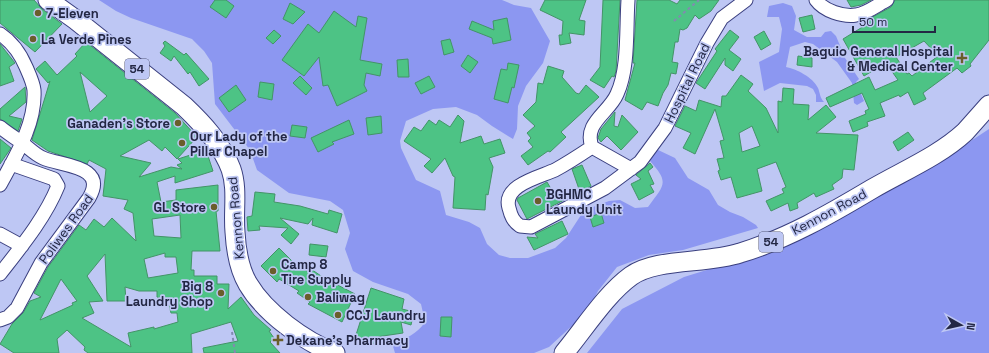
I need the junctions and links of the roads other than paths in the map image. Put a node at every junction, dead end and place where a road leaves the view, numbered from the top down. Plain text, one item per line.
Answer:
1 (48, 0) edge
2 (628, 0) edge
3 (746, 0) edge
4 (816, 0) edge
5 (887, 0) edge
6 (0, 34) edge
7 (989, 105) edge
8 (0, 127) edge
9 (22, 142) junction
10 (592, 147) junction
11 (11, 164) junction
12 (631, 170) junction
13 (0, 185) edge
14 (0, 234) edge
15 (22, 246) junction
16 (0, 274) edge
17 (0, 320) edge
18 (335, 353) edge
19 (564, 353) edge

1 - 18 highway, Kennon Road / 54
2 - 10 street
3 - 12 street, Hospital Road
4 - 5 street
6 - 9 street
7 - 19 highway, Kennon Road / 54
8 - 9 street, Poliwes Road
9 - 11 street
9 - 17 street, Poliwes Road
10 - 12 street
10 - 12 street, Hospital Road
11 - 13 street
11 - 15 street
14 - 15 street
15 - 16 street

